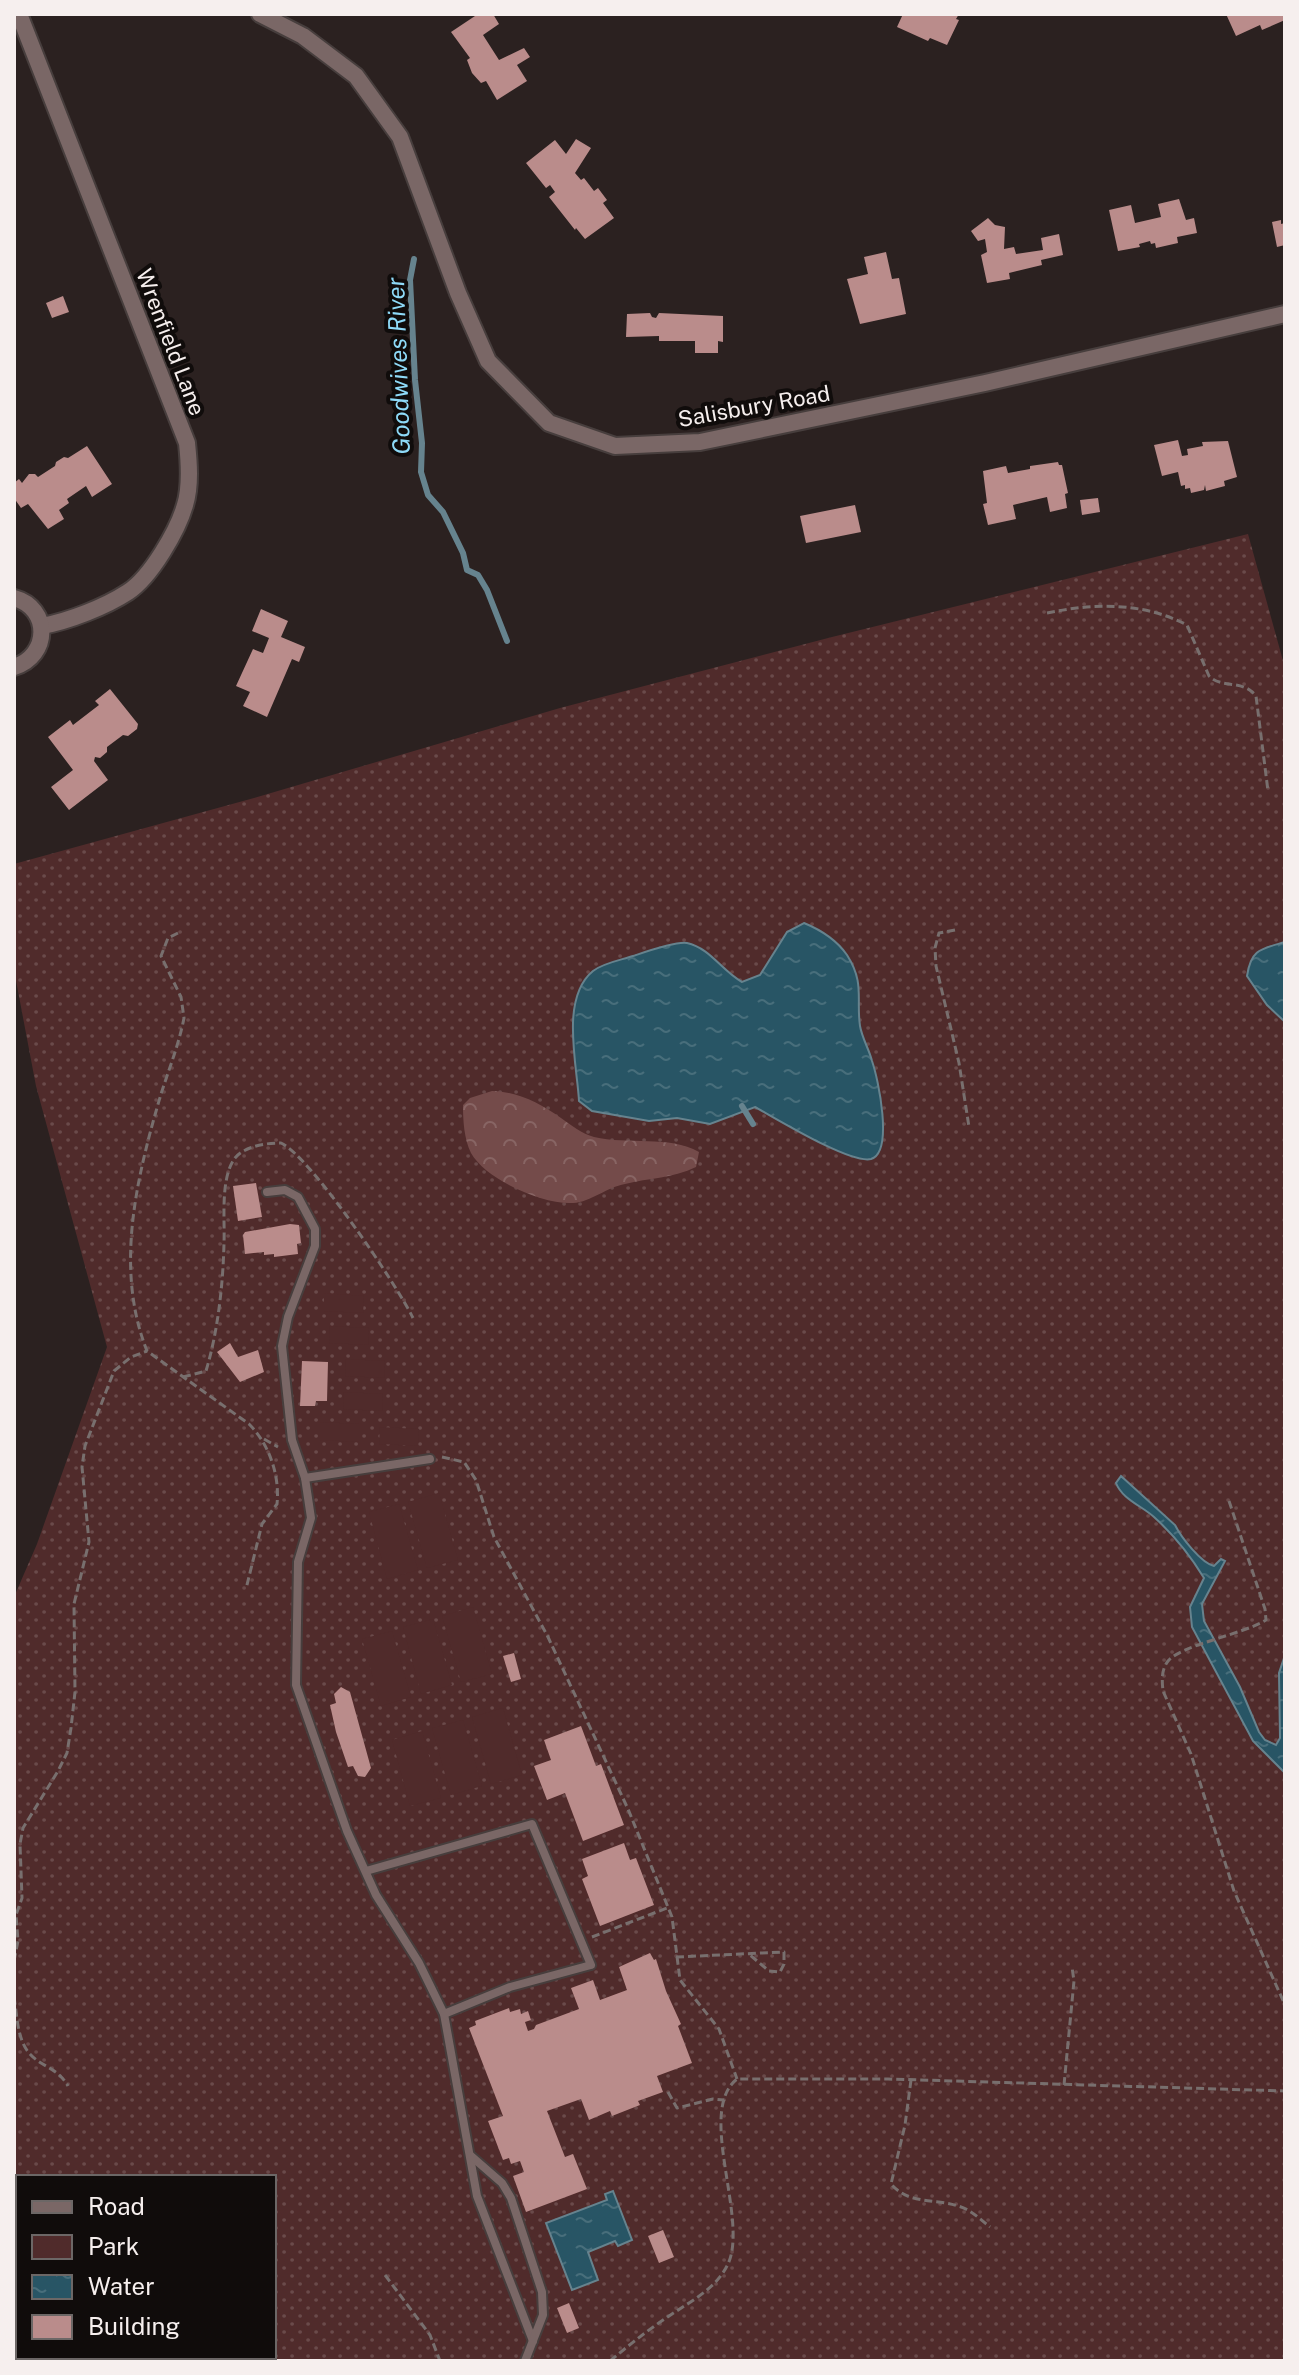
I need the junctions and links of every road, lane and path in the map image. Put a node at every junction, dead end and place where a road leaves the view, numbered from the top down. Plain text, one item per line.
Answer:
1 (19, 14) edge
2 (260, 14) edge
3 (1285, 314) edge
4 (14, 598) edge
5 (1047, 613) dead end
6 (42, 626) junction
7 (14, 667) edge
8 (1268, 791) dead end
9 (955, 930) dead end
10 (178, 933) dead end
11 (969, 1127) dead end
12 (267, 1192) dead end
13 (413, 1318) dead end
14 (147, 1351) junction
15 (183, 1377) junction
16 (430, 1459) joint
17 (305, 1478) junction
18 (1229, 1501) dead end
19 (246, 1589) dead end
20 (366, 1871) junction
21 (668, 1908) junction
22 (581, 1941) junction
23 (750, 1955) junction
24 (676, 1957) junction
25 (14, 1961) edge
26 (1072, 1967) dead end
27 (14, 1997) edge
28 (1285, 2005) edge
29 (444, 2014) junction
30 (737, 2079) junction
31 (911, 2080) junction
32 (1064, 2085) junction
33 (68, 2086) dead end
34 (1285, 2091) edge
35 (668, 2092) dead end
36 (724, 2100) junction
37 (471, 2156) junction
38 (990, 2227) dead end
39 (385, 2275) dead end
40 (533, 2341) junction
41 (440, 2361) edge
42 (525, 2361) edge
43 (610, 2361) edge
44 (753, 2361) edge
45 (766, 2361) edge

1 - 6 street, Wrenfield Lane
2 - 3 street, Salisbury Road
4 - 6 street
5 - 8 path
6 - 7 street
9 - 11 path
10 - 14 path
12 - 17 lane
13 - 15 path
14 - 15 path
14 - 25 path
15 - 19 path
16 - 17 lane
16 - 21 path
17 - 20 lane
18 - 28 path
20 - 22 lane
20 - 29 lane
21 - 22 path
21 - 24 path
22 - 29 lane
23 - 23 path
23 - 24 path
24 - 30 path
26 - 32 path
27 - 33 path
29 - 37 lane
30 - 31 path
30 - 36 path
31 - 32 path
31 - 38 path
32 - 34 path
35 - 36 path
36 - 43 path
37 - 40 lane
37 - 40 lane
39 - 41 path
40 - 42 lane
44 - 45 path

